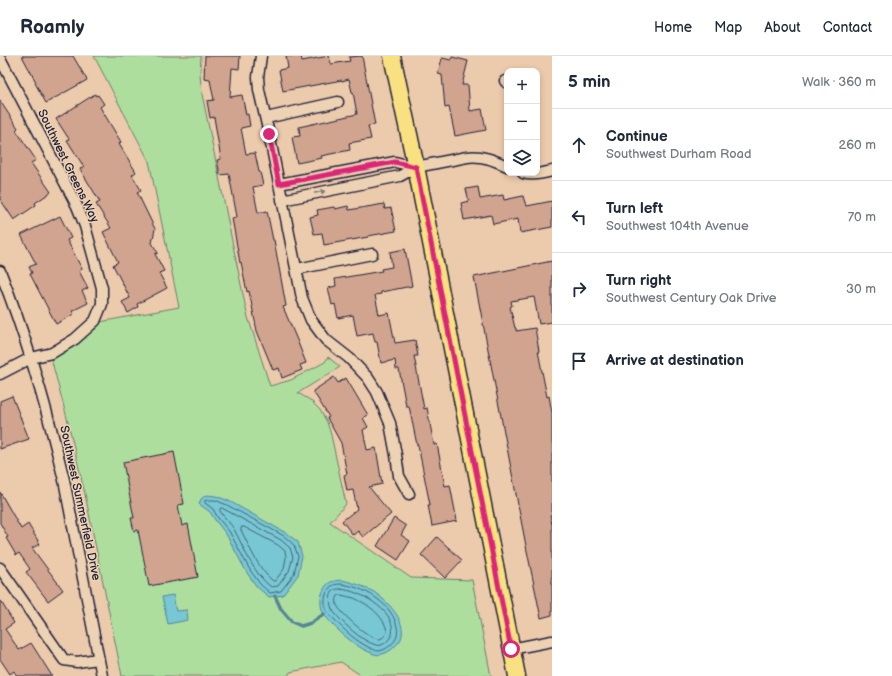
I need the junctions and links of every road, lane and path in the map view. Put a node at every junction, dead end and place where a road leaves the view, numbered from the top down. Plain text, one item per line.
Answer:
1 (261, 56) edge
2 (392, 56) edge
3 (0, 58) edge
4 (338, 102) dead end
5 (266, 118) junction
6 (504, 165) edge
7 (416, 167) junction
8 (552, 171) edge
9 (540, 173) edge
10 (279, 184) junction
11 (282, 200) junction
12 (372, 254) dead end
13 (297, 269) junction
14 (0, 271) edge
15 (30, 358) junction
16 (0, 374) edge
17 (409, 494) dead end
18 (0, 568) edge
19 (552, 641) edge
20 (511, 649) junction
21 (98, 659) junction
22 (102, 676) edge
23 (517, 676) edge

1 - 5 street
2 - 7 main road
3 - 15 street, Southwest Greens Way
4 - 5 street
5 - 10 street
6 - 7 street
7 - 10 street
11 -> 7 street
7 - 20 main road
8 - 9 street
10 - 11 street
11 - 13 street
12 - 13 street
13 - 17 street
14 - 15 street, Southwest Summerfield Drive
15 - 16 street, Southwest Greens Way
15 - 21 street, Southwest Summerfield Drive
18 - 21 street
19 - 20 street
20 - 23 main road
21 - 22 street, Southwest Summerfield Drive

